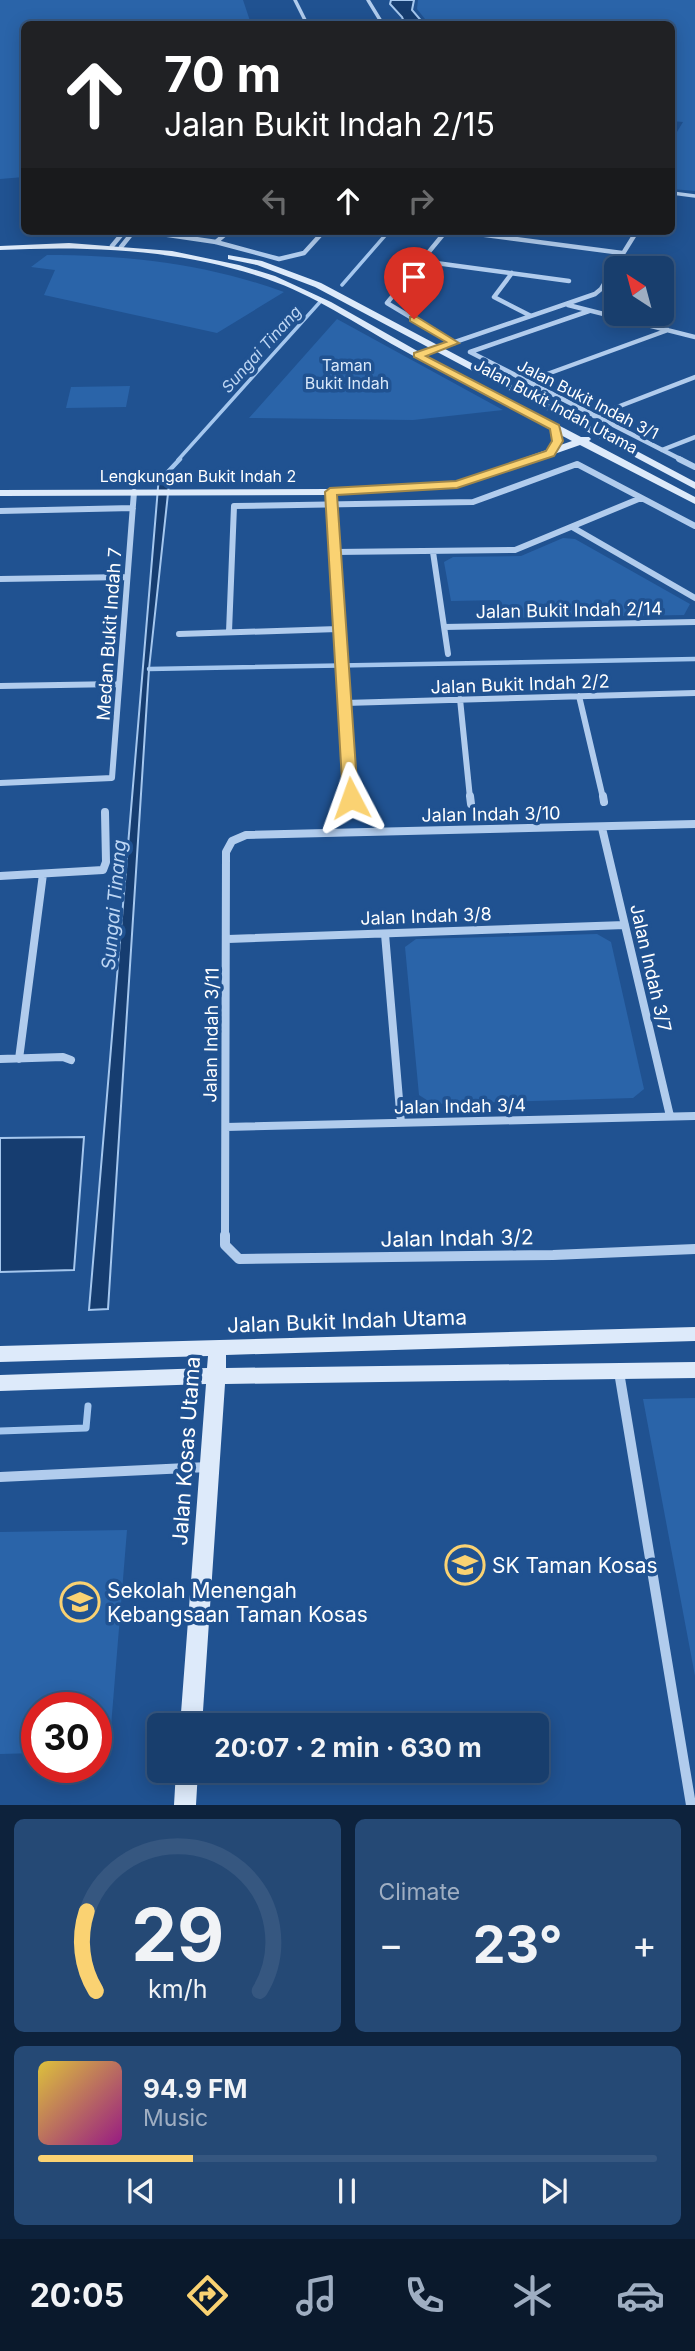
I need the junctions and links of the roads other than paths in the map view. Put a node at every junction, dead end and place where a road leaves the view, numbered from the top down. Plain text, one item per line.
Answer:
1 (295, 0) edge
2 (368, 0) edge
3 (306, 21) edge
4 (380, 21) edge
5 (675, 193) edge
6 (695, 196) edge
7 (122, 235) edge
8 (128, 235) edge
9 (168, 235) edge
10 (224, 235) edge
11 (320, 235) edge
12 (443, 235) edge
13 (486, 235) edge
14 (634, 235) edge
15 (0, 241) edge
16 (216, 242) junction
17 (119, 244) junction
18 (0, 248) edge
19 (622, 253) junction
20 (421, 261) junction
21 (512, 273) junction
22 (569, 281) dead end
23 (567, 305) junction
24 (589, 311) junction
25 (532, 317) junction
26 (668, 330) junction
27 (695, 337) edge
28 (454, 343) junction
29 (434, 349) junction
30 (418, 355) junction
31 (695, 377) edge
32 (528, 381) junction
33 (594, 416) junction
34 (555, 427) junction
35 (597, 435) junction
36 (695, 437) edge
37 (581, 441) junction
38 (662, 450) junction
39 (550, 453) junction
40 (606, 454) junction
41 (695, 467) edge
42 (695, 486) edge
43 (134, 492) junction
44 (330, 492) junction
45 (0, 494) edge
46 (641, 498) junction
47 (695, 501) edge
48 (330, 505) junction
49 (133, 508) junction
50 (0, 511) edge
51 (695, 526) edge
52 (572, 527) junction
53 (335, 552) junction
54 (433, 552) junction
55 (127, 576) junction
56 (0, 579) edge
57 (695, 598) edge
58 (695, 622) edge
59 (444, 626) junction
60 (338, 629) junction
61 (229, 632) junction
62 (179, 634) dead end
63 (448, 654) dead end
64 (119, 684) junction
65 (0, 686) edge
66 (695, 693) edge
67 (579, 696) junction
68 (460, 699) junction
69 (345, 703) junction
70 (0, 783) edge
71 (351, 798) dead end
72 (604, 802) dead end
73 (471, 804) dead end
74 (105, 812) dead end
75 (695, 824) edge
76 (602, 828) junction
77 (246, 835) joint
78 (43, 874) junction
79 (0, 876) edge
80 (625, 925) junction
81 (386, 934) junction
82 (228, 939) junction
83 (0, 1059) edge
84 (19, 1059) junction
85 (71, 1060) dead end
86 (670, 1116) junction
87 (695, 1116) edge
88 (401, 1123) junction
89 (226, 1127) junction
90 (225, 1245) joint
91 (695, 1249) edge
92 (695, 1334) edge
93 (218, 1347) junction
94 (0, 1354) edge
95 (695, 1370) edge
96 (619, 1372) junction
97 (216, 1376) junction
98 (0, 1383) edge
99 (209, 1467) junction
100 (0, 1477) edge
101 (192, 1713) edge
102 (186, 1783) edge
103 (185, 1805) edge
104 (691, 1805) edge

1 - 3 street
2 - 4 street
5 - 6 street
7 - 17 street
8 - 17 street
9 - 16 street
10 - 16 street
11 - 16 street
12 - 20 street
13 - 19 street
14 - 19 street
15 - 17 street, Jalan Bukit Indah Utama
17 - 18 street, Jalan Bukit Indah Utama
17 - 29 street, Jalan Bukit Indah Utama
17 - 30 street, Jalan Bukit Indah Utama
19 - 23 street
20 - 21 street
20 - 28 street
21 - 22 street
21 - 25 street
23 - 24 street
23 - 25 street
24 - 26 street
24 - 32 street, Jalan Bukit Indah 3/1
25 - 28 street
26 - 27 street
26 - 32 street
28 - 29 street
29 - 30 street
29 - 35 street, Jalan Bukit Indah Utama
30 - 34 street, Jalan Bukit Indah Utama
31 - 33 street
32 - 33 street, Jalan Bukit Indah 3/1
33 - 38 street, Jalan Bukit Indah 3/1
34 - 37 street, Jalan Bukit Indah Utama
34 - 39 street
35 - 37 street, Lengkungan Bukit Indah 2
35 - 42 street, Jalan Bukit Indah Utama
36 - 38 street
37 - 39 street, Lengkungan Bukit Indah 2
37 - 40 street, Jalan Bukit Indah Utama
38 - 41 street, Jalan Bukit Indah 3/1
39 - 40 street
39 - 44 street, Lengkungan Bukit Indah 2
40 - 47 street, Jalan Bukit Indah Utama
43 - 44 street, Lengkungan Bukit Indah 2
43 - 45 street, Lengkungan Bukit Indah 2
43 - 49 street, Medan Bukit Indah 7
44 - 48 street
46 - 48 street
46 - 51 street
46 - 52 street
48 - 53 street
48 - 61 street
49 - 50 street
49 - 55 street, Medan Bukit Indah 7
52 - 54 street
52 - 57 street
53 - 54 street
53 - 60 street
54 - 59 street
55 - 56 street
55 - 64 street, Medan Bukit Indah 7
58 - 59 street, Jalan Bukit Indah 2/14
59 - 63 street
60 - 61 street
60 - 69 street
61 - 62 street
64 - 65 street
64 - 70 street, Medan Bukit Indah 7
66 - 67 street, Jalan Bukit Indah 2/2
67 - 68 street, Jalan Bukit Indah 2/2
67 - 72 street
68 - 69 street, Jalan Bukit Indah 2/2
68 - 73 street
69 - 71 street
74 - 78 street
75 - 76 street, Jalan Indah 3/10
76 - 77 street, Jalan Indah 3/10
76 - 80 street, Jalan Indah 3/7
77 - 82 street, Jalan Indah 3/11
78 - 79 street
78 - 84 street
80 - 81 street, Jalan Indah 3/8
80 - 86 street, Jalan Indah 3/7
81 - 82 street, Jalan Indah 3/8
81 - 88 street
82 - 89 street, Jalan Indah 3/11
83 - 84 street
84 - 85 street
86 - 87 street, Jalan Indah 3/4
86 - 88 street, Jalan Indah 3/4
88 - 89 street, Jalan Indah 3/4
89 - 90 street, Jalan Indah 3/11
90 - 91 street, Jalan Indah 3/2
92 - 93 street, Jalan Bukit Indah Utama
93 - 94 street, Jalan Bukit Indah Utama
93 - 97 street, Jalan Kosas Utama
95 - 96 street
96 - 97 street
96 - 104 street
97 - 98 street
97 - 99 street, Jalan Kosas Utama
99 - 100 street
99 - 101 street, Jalan Kosas Utama
102 - 103 street

